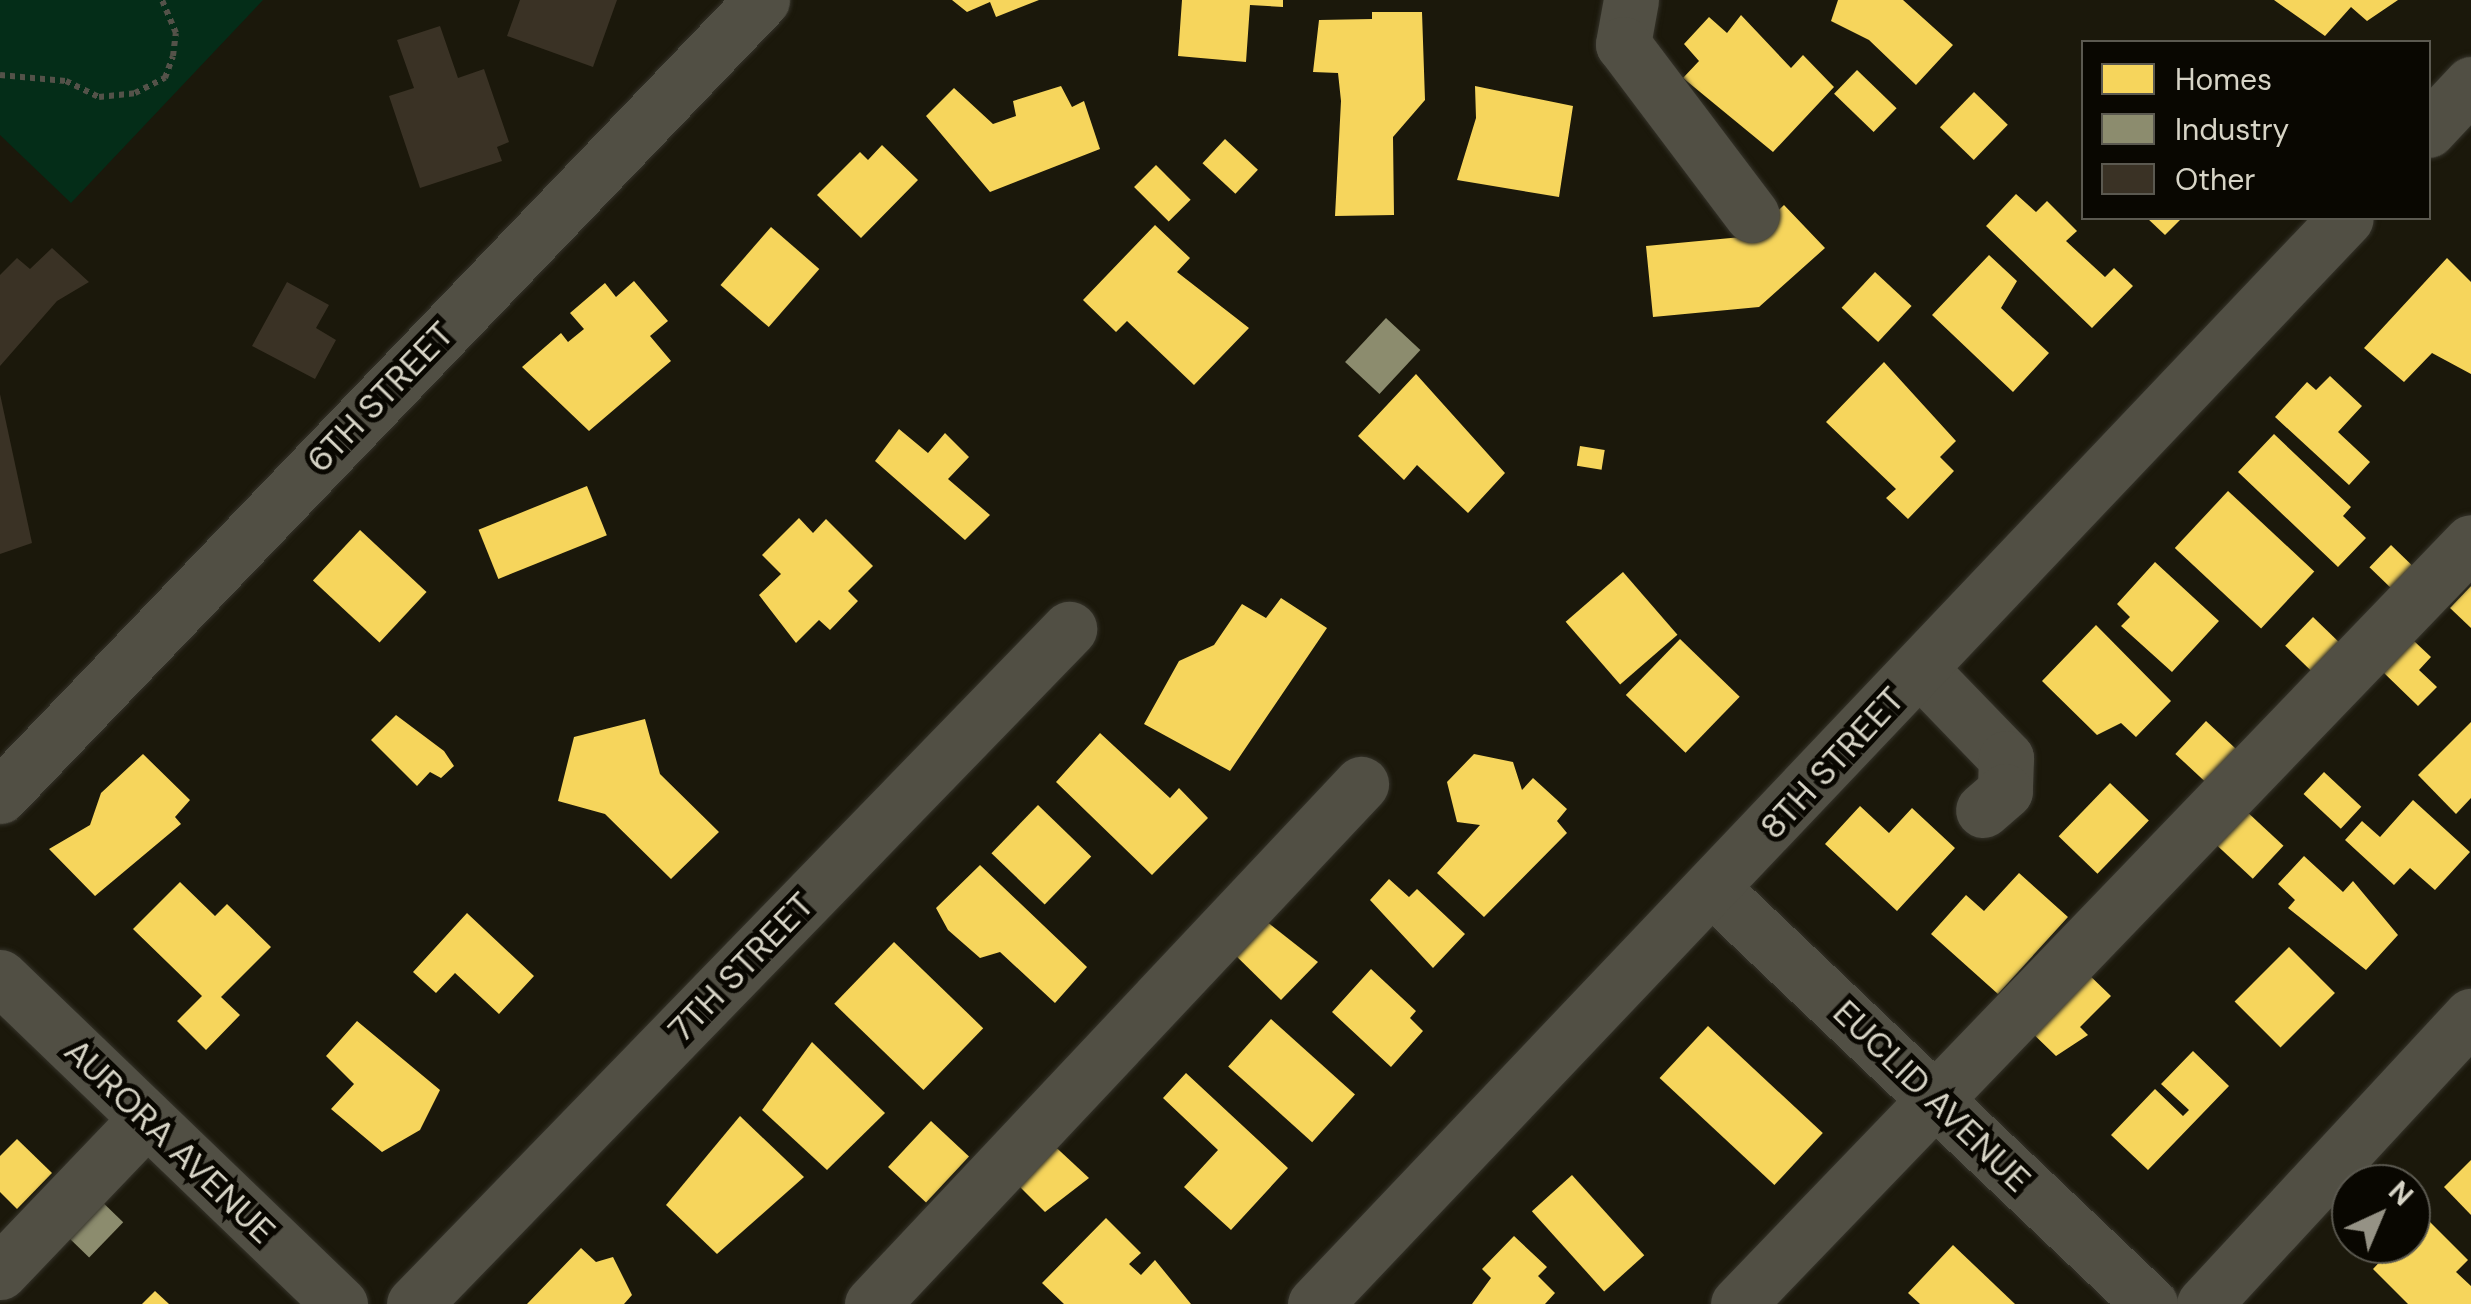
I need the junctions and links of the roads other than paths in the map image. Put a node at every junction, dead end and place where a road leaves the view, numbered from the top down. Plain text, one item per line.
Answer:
1 (762, 0) edge
2 (1631, 0) edge
3 (2471, 84) edge
4 (2431, 127) edge
5 (1752, 214) dead end
6 (2344, 220) edge
7 (2471, 542) edge
8 (1069, 630) dead end
9 (1920, 669) junction
10 (1361, 784) dead end
11 (0, 796) edge
12 (1983, 810) dead end
13 (1713, 889) junction
14 (0, 977) edge
15 (2471, 1016) edge
16 (1932, 1097) junction
17 (146, 1119) junction
18 (0, 1272) edge
19 (340, 1304) edge
20 (414, 1304) edge
21 (872, 1304) edge
22 (1315, 1304) edge
23 (1738, 1304) edge
24 (2150, 1304) edge
25 (2204, 1304) edge

1 - 11 street, 6TH STREET
2 - 5 street
3 - 4 street
6 - 9 street, 8TH STREET
7 - 16 street
8 - 20 street, 7TH STREET
9 - 12 street
9 - 13 street, 8TH STREET
10 - 21 street
13 - 16 street, EUCLID AVENUE
13 - 22 street, 8TH STREET
14 - 17 street, AURORA AVENUE
15 - 25 street
16 - 23 street
16 - 24 street, EUCLID AVENUE
17 - 18 street
17 - 19 street, AURORA AVENUE

